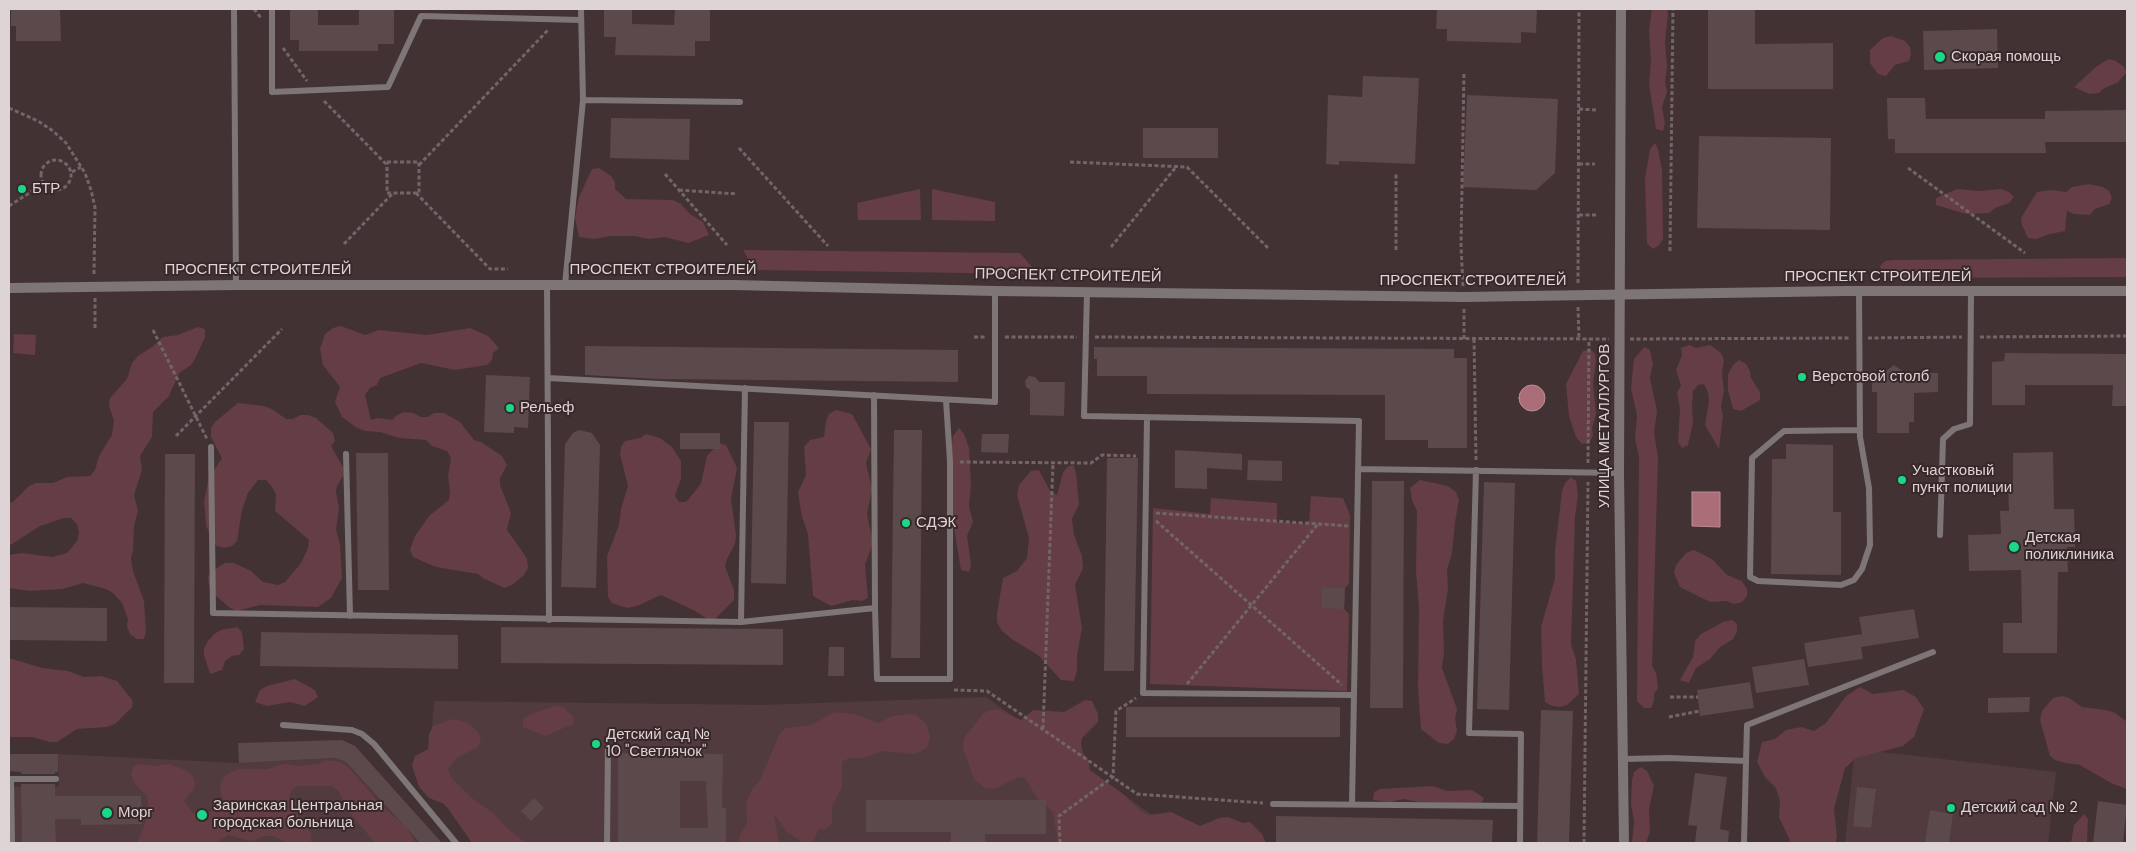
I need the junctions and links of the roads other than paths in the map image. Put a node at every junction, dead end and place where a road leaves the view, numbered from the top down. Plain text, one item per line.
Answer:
1 (234, 9) edge
2 (272, 9) edge
3 (581, 9) edge
4 (1622, 9) edge
5 (582, 20) junction
6 (583, 100) junction
7 (740, 102) dead end
8 (236, 285) junction
9 (547, 285) junction
10 (565, 285) junction
11 (9, 288) edge
12 (995, 291) junction
13 (1859, 291) junction
14 (1971, 291) junction
15 (2127, 291) edge
16 (1087, 292) junction
17 (1621, 295) junction
18 (548, 378) junction
19 (745, 388) junction
20 (874, 396) junction
21 (946, 400) junction
22 (1147, 417) junction
23 (1860, 430) junction
24 (211, 447) road end
25 (346, 454) dead end
26 (1358, 469) junction
27 (1476, 470) junction
28 (1619, 473) junction
29 (1940, 535) dead end
30 (875, 608) junction
31 (350, 616) junction
32 (549, 620) junction
33 (741, 622) junction
34 (1933, 652) dead end
35 (1354, 695) junction
36 (283, 725) dead end
37 (608, 746) dead end
38 (1623, 759) junction
39 (1746, 761) junction
40 (10, 779) edge
41 (56, 779) dead end
42 (1273, 804) road end
43 (1352, 804) junction
44 (1520, 806) junction
45 (12, 843) edge
46 (456, 843) edge
47 (607, 843) edge
48 (1520, 843) edge
49 (1624, 843) edge
50 (1744, 843) edge

1 - 8 lane
2 - 5 lane
3 - 5 lane
4 - 17 street, УЛИЦА МЕТАЛЛУРГОВ
5 - 6 lane
6 - 7 lane
6 - 10 lane
8 - 9 street, ПРОСПЕКТ СТРОИТЕЛЕЙ
8 - 11 street, ПРОСПЕКТ СТРОИТЕЛЕЙ
9 - 10 street, ПРОСПЕКТ СТРОИТЕЛЕЙ
9 - 18 lane
10 - 12 street, ПРОСПЕКТ СТРОИТЕЛЕЙ
12 - 16 street, ПРОСПЕКТ СТРОИТЕЛЕЙ
12 - 21 lane
13 - 14 street, ПРОСПЕКТ СТРОИТЕЛЕЙ
13 - 17 street, ПРОСПЕКТ СТРОИТЕЛЕЙ
13 - 23 lane
14 - 15 street, ПРОСПЕКТ СТРОИТЕЛЕЙ
14 - 29 lane
16 - 17 street, ПРОСПЕКТ СТРОИТЕЛЕЙ
16 - 22 lane
17 - 28 street, УЛИЦА МЕТАЛЛУРГОВ
18 - 19 lane
18 - 32 lane
19 - 20 lane
19 - 33 lane
20 - 21 lane
20 - 30 lane
21 - 30 lane
22 - 26 lane
22 - 35 lane
23 - 23 lane
24 - 31 lane
25 - 31 lane
26 - 27 lane
26 - 35 lane
27 - 28 lane
27 - 44 lane
28 - 38 street, УЛИЦА МЕТАЛЛУРГОВ
30 - 33 lane
31 - 32 lane
32 - 33 lane
34 - 39 lane
35 - 43 lane
36 - 46 lane
37 - 47 lane
38 - 39 lane
38 - 49 street, УЛИЦА МЕТАЛЛУРГОВ
39 - 50 lane
40 - 41 lane
40 - 45 lane
42 - 43 lane
43 - 44 lane
44 - 48 lane

